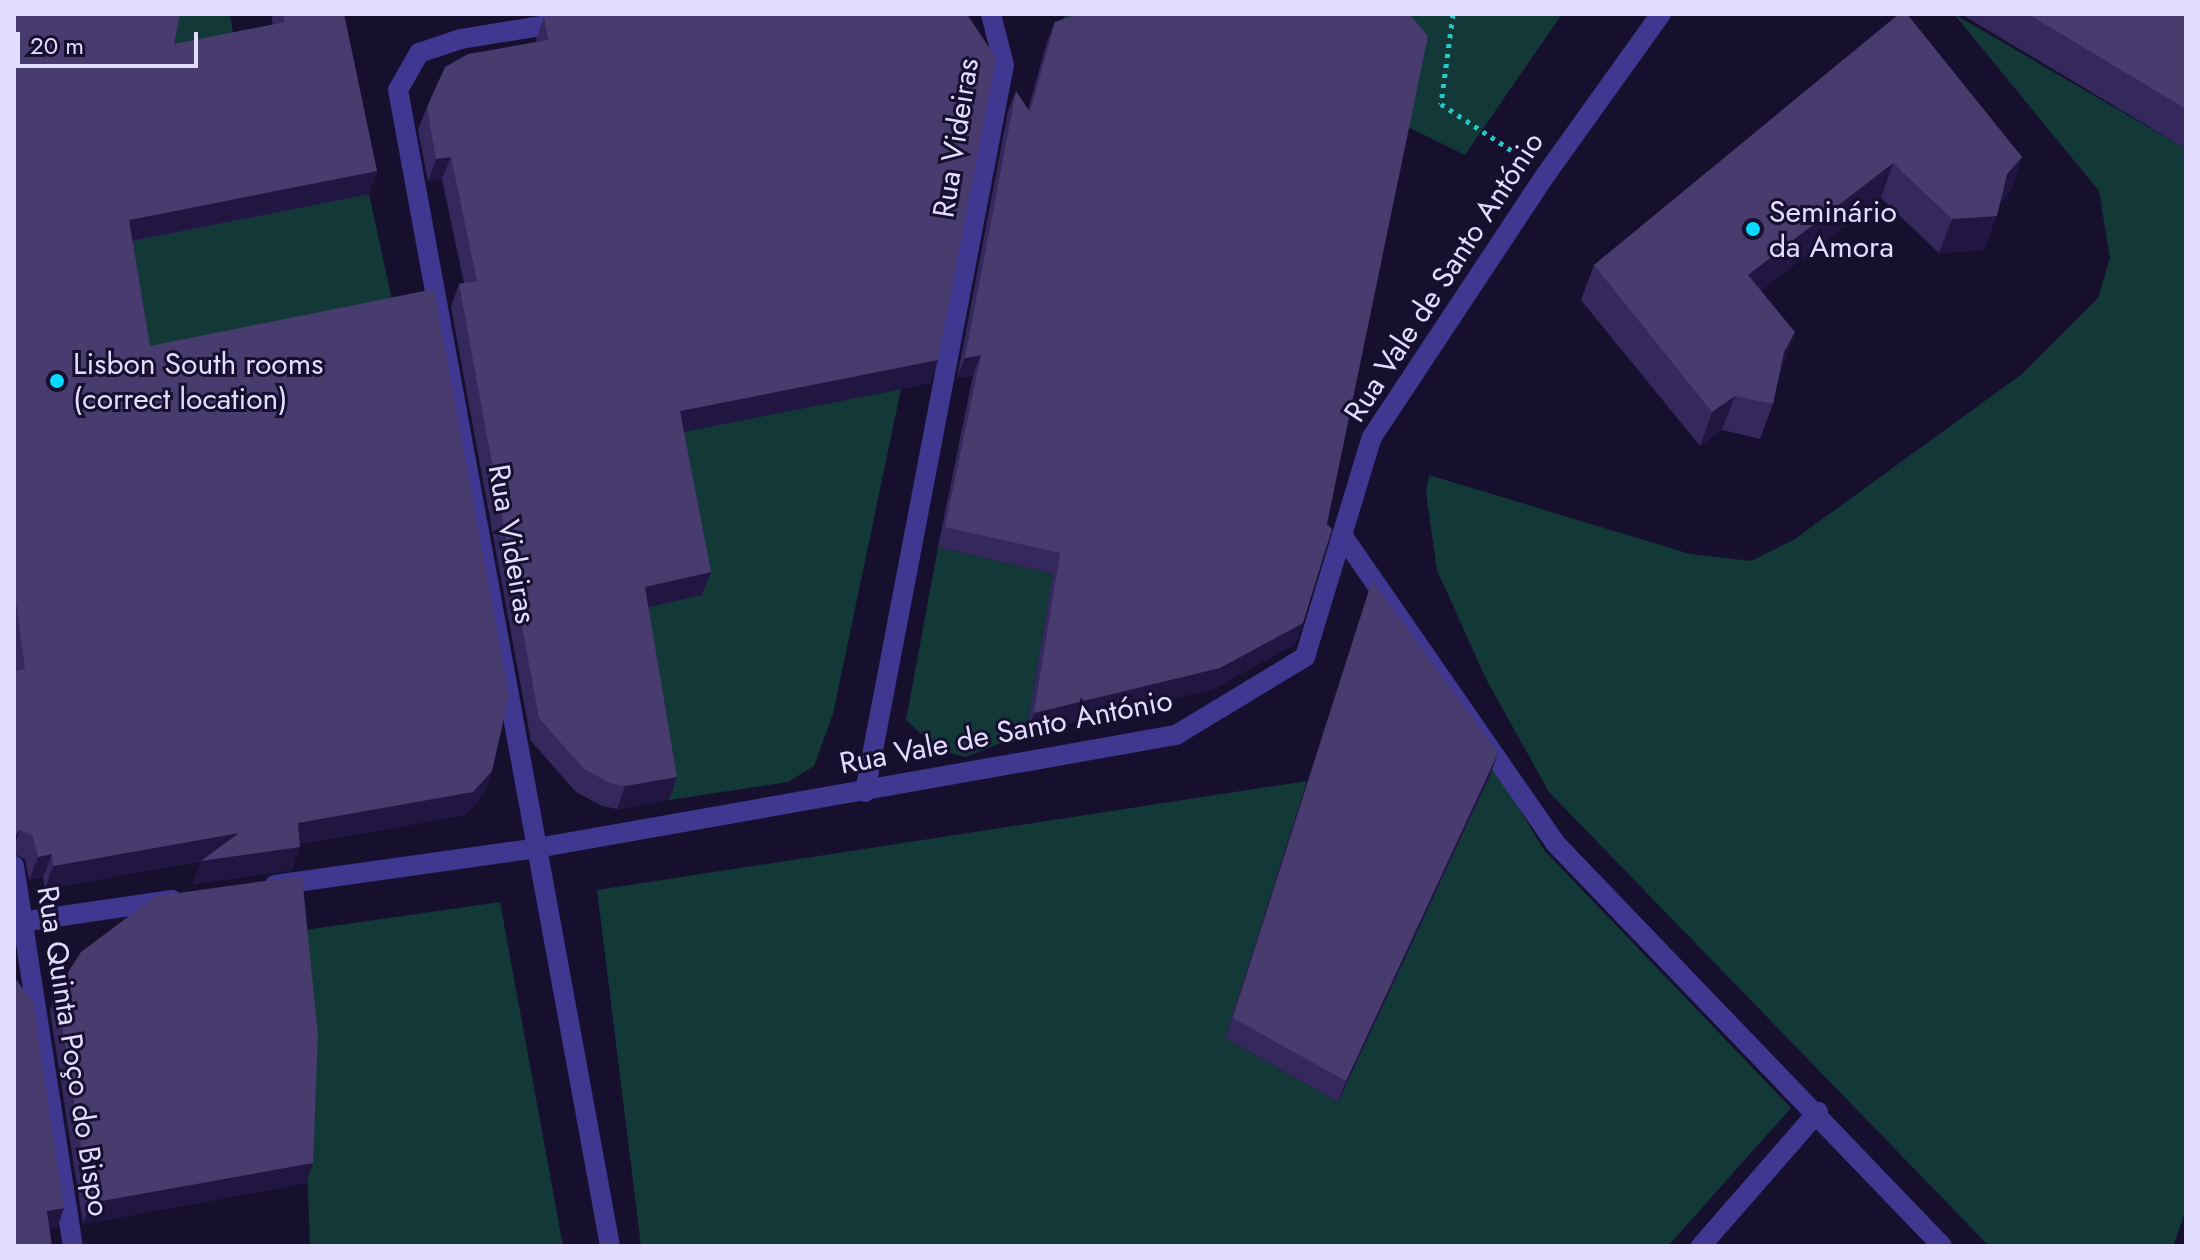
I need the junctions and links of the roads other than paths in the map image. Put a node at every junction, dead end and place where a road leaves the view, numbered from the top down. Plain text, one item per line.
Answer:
1 (614, 14) edge
2 (991, 14) edge
3 (1661, 14) edge
4 (1342, 535) junction
5 (865, 792) junction
6 (537, 848) junction
7 (14, 866) edge
8 (257, 888) edge
9 (195, 897) edge
10 (19, 923) edge
11 (1818, 1112) junction
12 (73, 1246) edge
13 (610, 1246) edge
14 (1701, 1246) edge
15 (1942, 1246) edge

1 - 6 street, Rua Videiras
2 - 5 street, Rua Videiras
3 - 4 street, Rua Vale de Santo António
4 - 5 street, Rua Vale de Santo António
4 - 11 street
5 - 6 street, Rua Vale de Santo António
6 - 8 street, Rua Vale de Santo António
6 - 13 street, Rua Videiras
7 - 10 street, Rua Quinta Poço do Bispo
9 - 10 street
10 - 12 street, Rua Quinta Poço do Bispo
11 - 14 street
11 - 15 street

